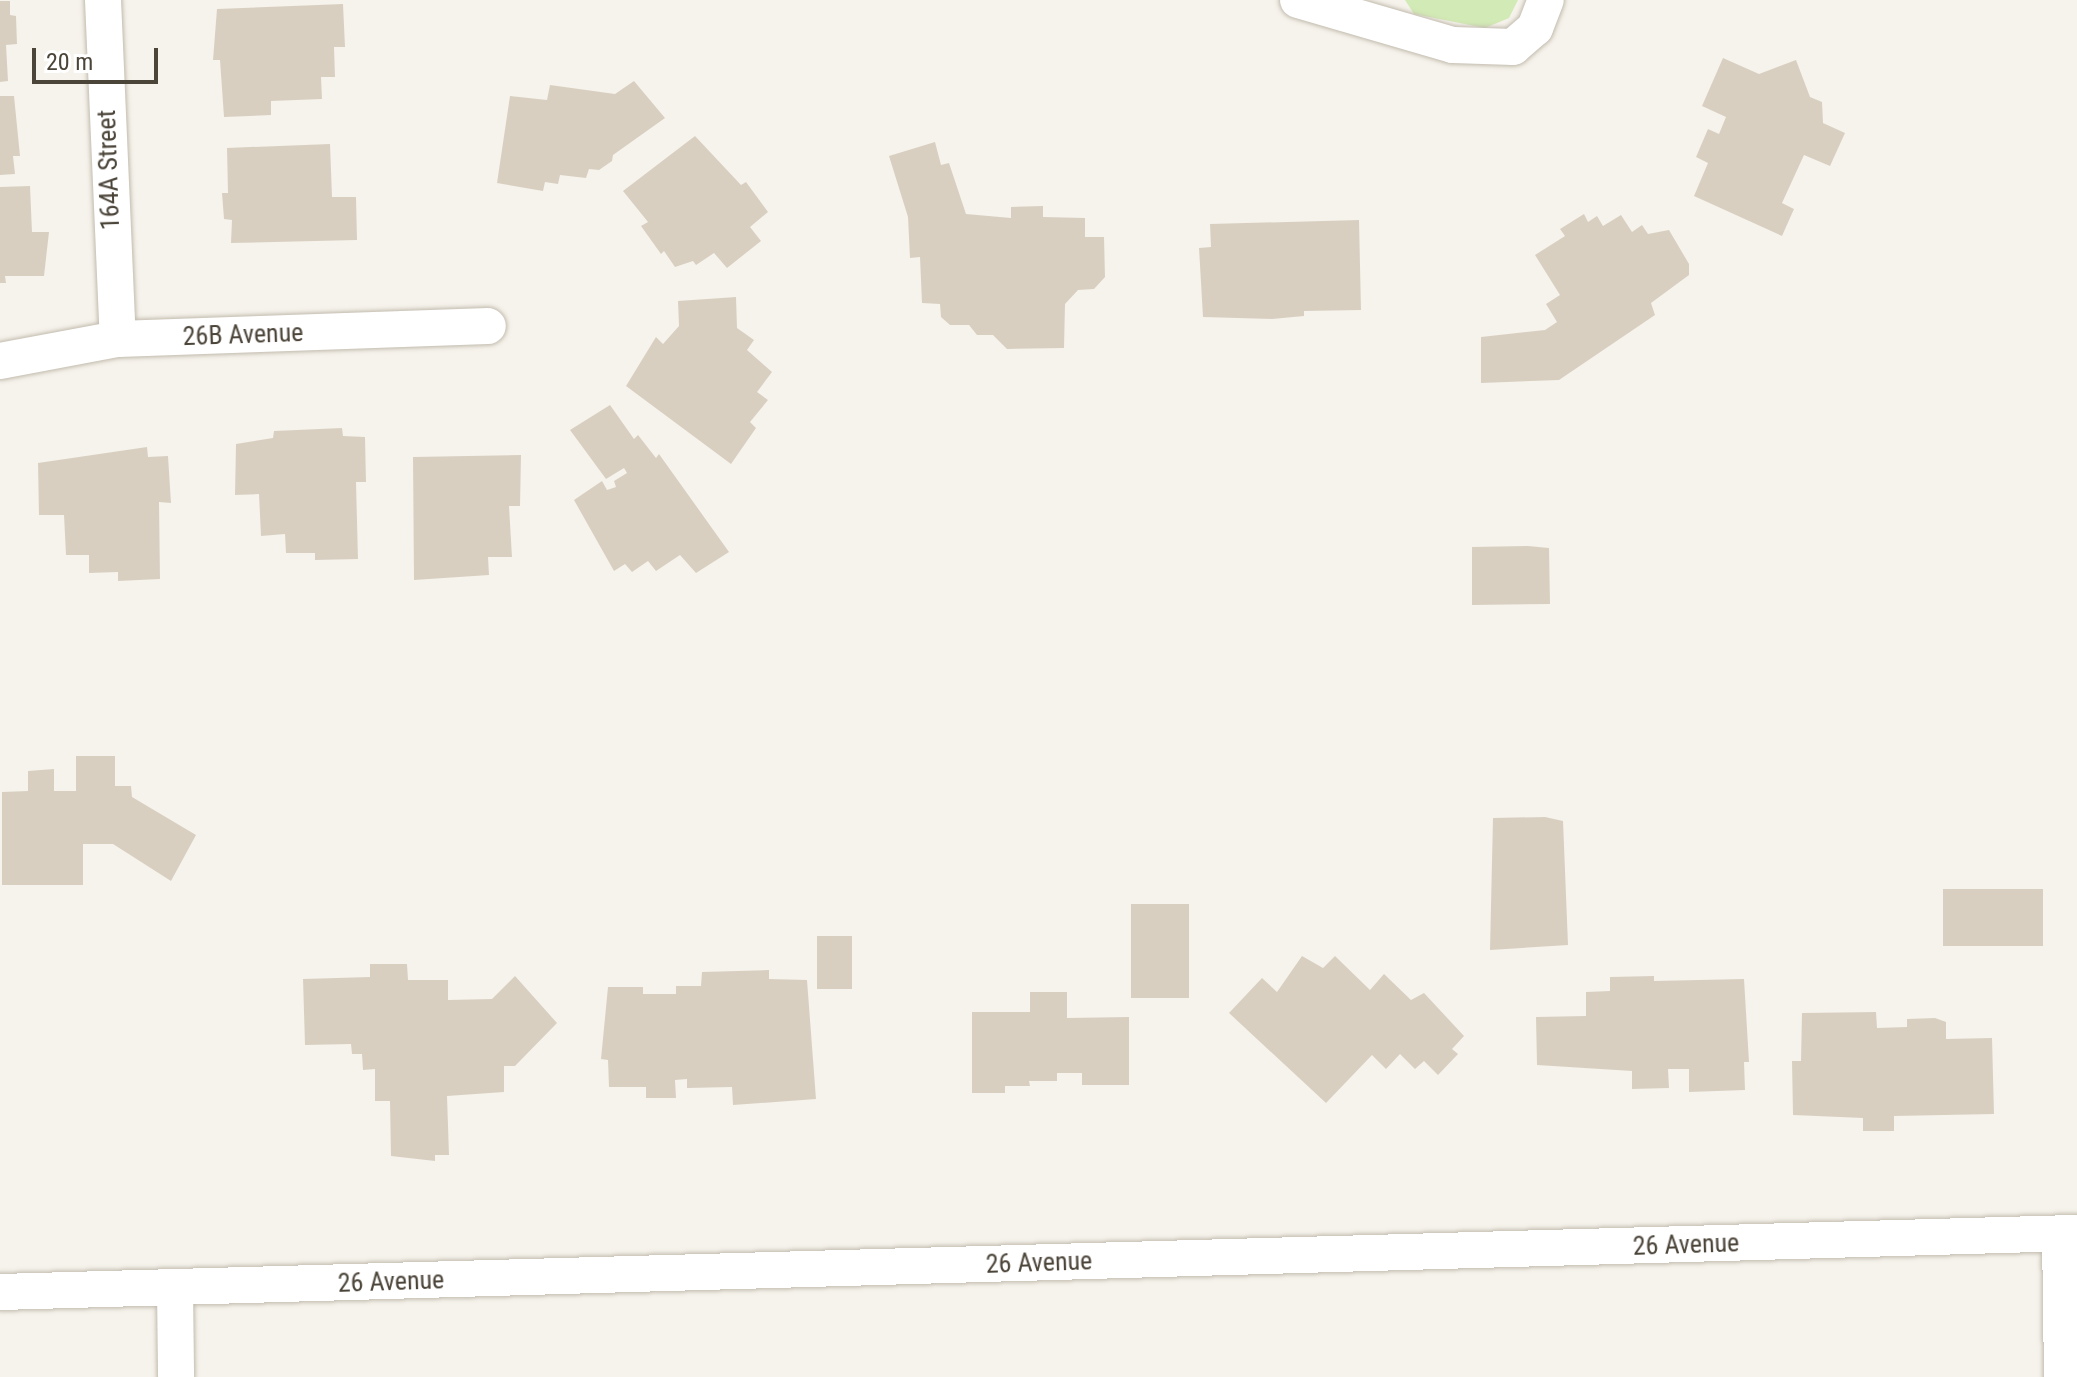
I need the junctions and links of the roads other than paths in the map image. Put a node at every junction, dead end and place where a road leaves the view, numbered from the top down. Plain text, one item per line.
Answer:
1 (103, 0) edge
2 (1298, 0) edge
3 (1546, 0) edge
4 (488, 326) dead end
5 (118, 339) junction
6 (0, 361) edge
7 (2068, 1234) edge
8 (175, 1289) junction
9 (0, 1292) edge
10 (176, 1377) edge
11 (2062, 1377) edge

1 - 5 street, 164A Street
2 - 3 street
4 - 5 street, 26B Avenue
5 - 6 street, 26B Avenue
7 - 8 street, 26 Avenue
7 - 11 street
8 - 9 street, 26 Avenue
8 - 10 street

